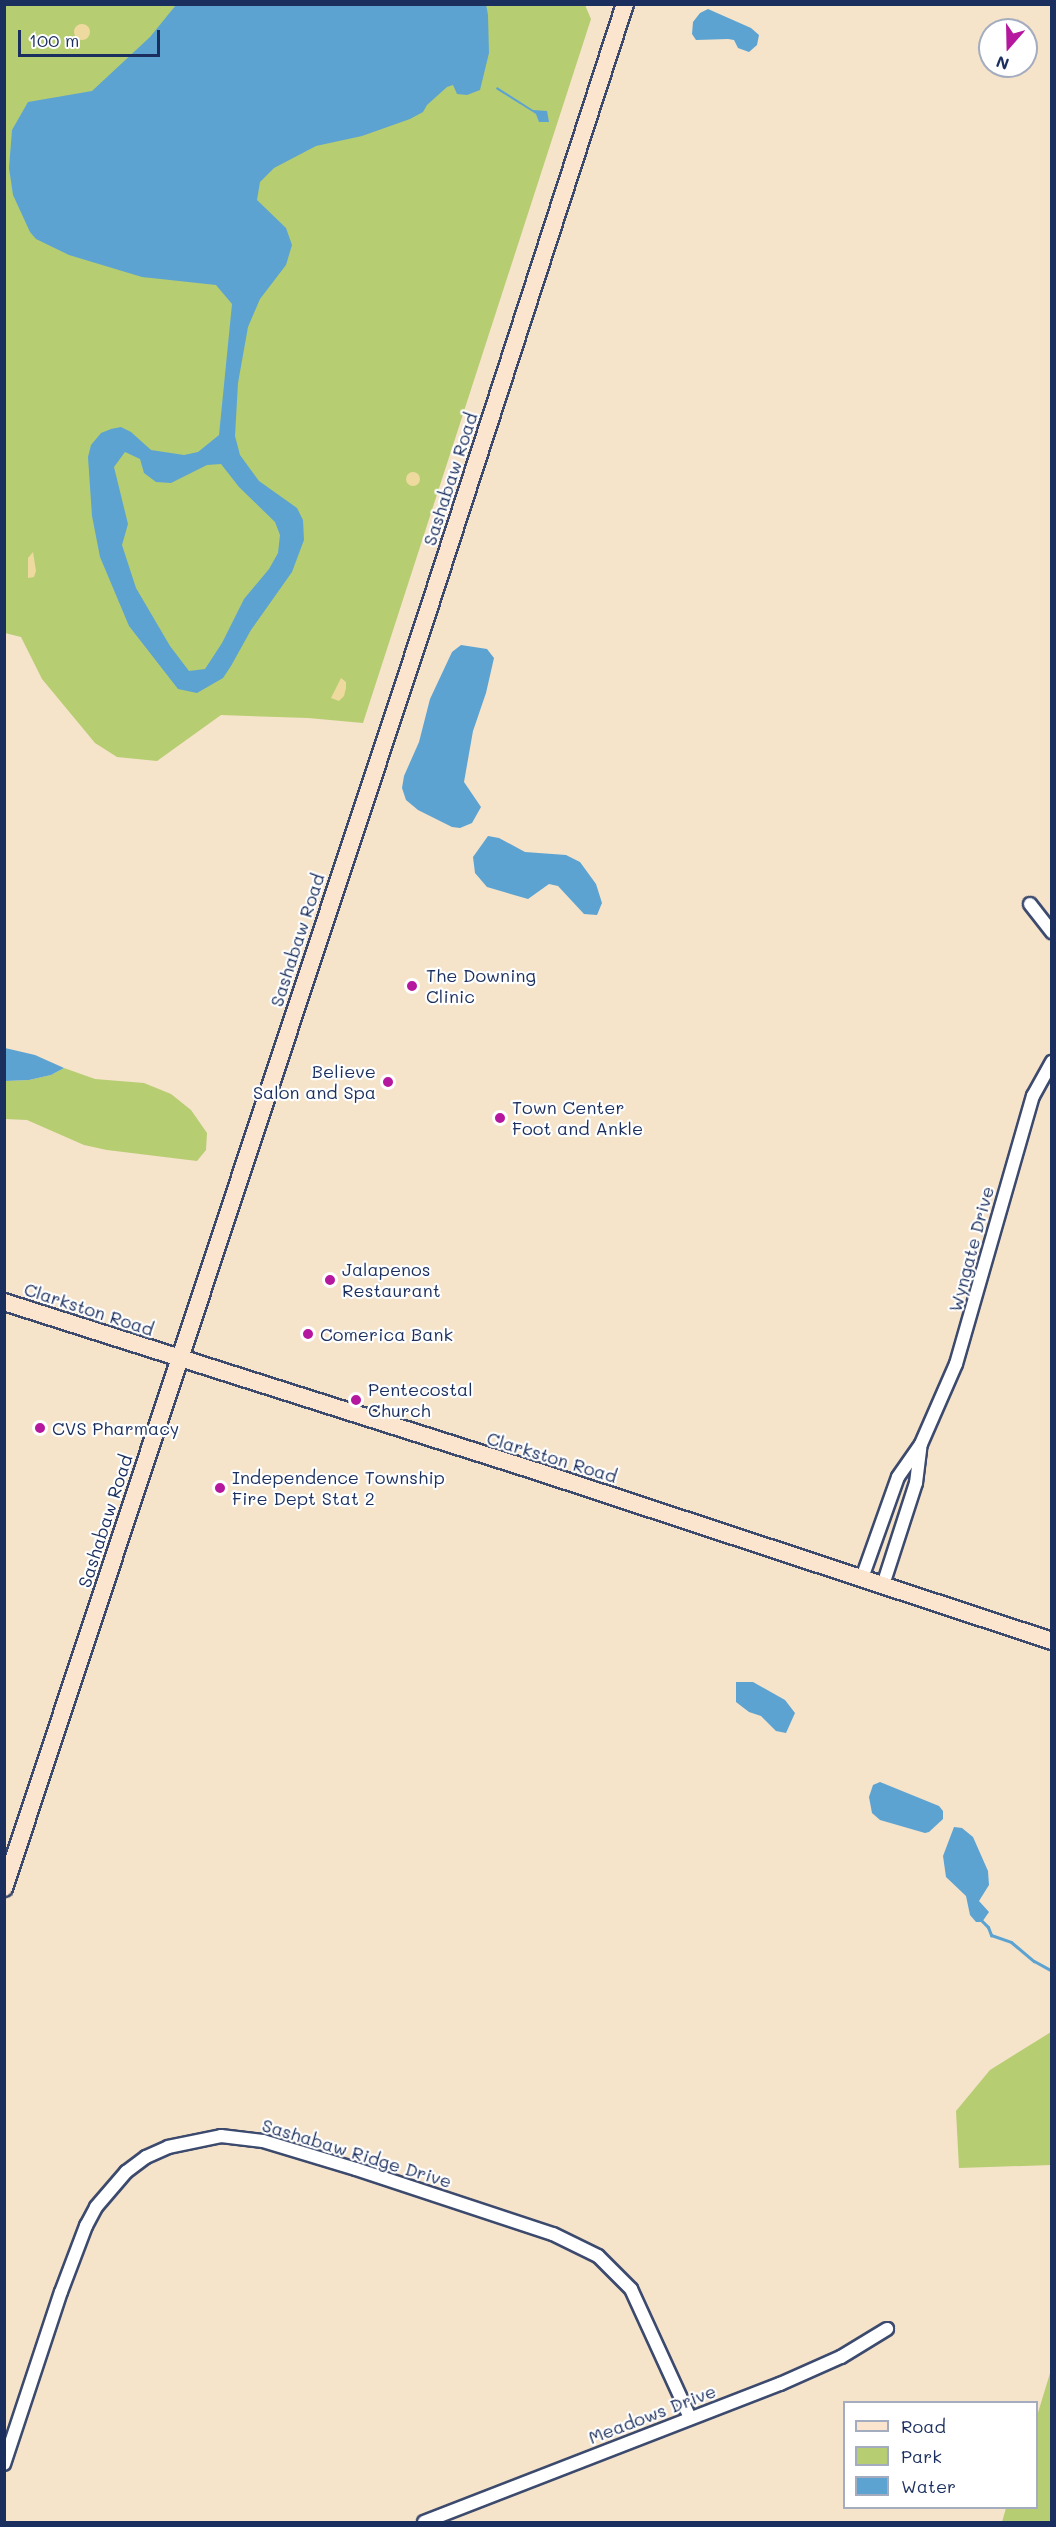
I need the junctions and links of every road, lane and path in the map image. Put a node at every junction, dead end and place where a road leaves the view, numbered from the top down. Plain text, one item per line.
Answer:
1 (625, 4) edge
2 (1030, 904) dead end
3 (1052, 932) edge
4 (1052, 1062) edge
5 (4, 1302) edge
6 (180, 1357) junction
7 (921, 1444) junction
8 (862, 1578) junction
9 (883, 1585) junction
10 (1052, 1641) edge
11 (4, 1888) edge
12 (887, 2329) dead end
13 (690, 2418) junction
14 (4, 2464) edge
15 (424, 2523) edge

1 - 6 main road, Sashabaw Road
2 - 3 street
4 - 7 street, Wyngate Drive
5 - 6 main road, Clarkston Road
6 - 8 main road, Clarkston Road
6 - 11 main road, Sashabaw Road
7 - 8 street, Wyngate Drive
7 - 9 street, Wyngate Drive
8 - 9 main road, Clarkston Road
9 - 10 main road, Clarkston Road
12 - 13 street, Meadows Drive
13 - 14 street, Sashabaw Ridge Drive
13 - 15 street, Meadows Drive

